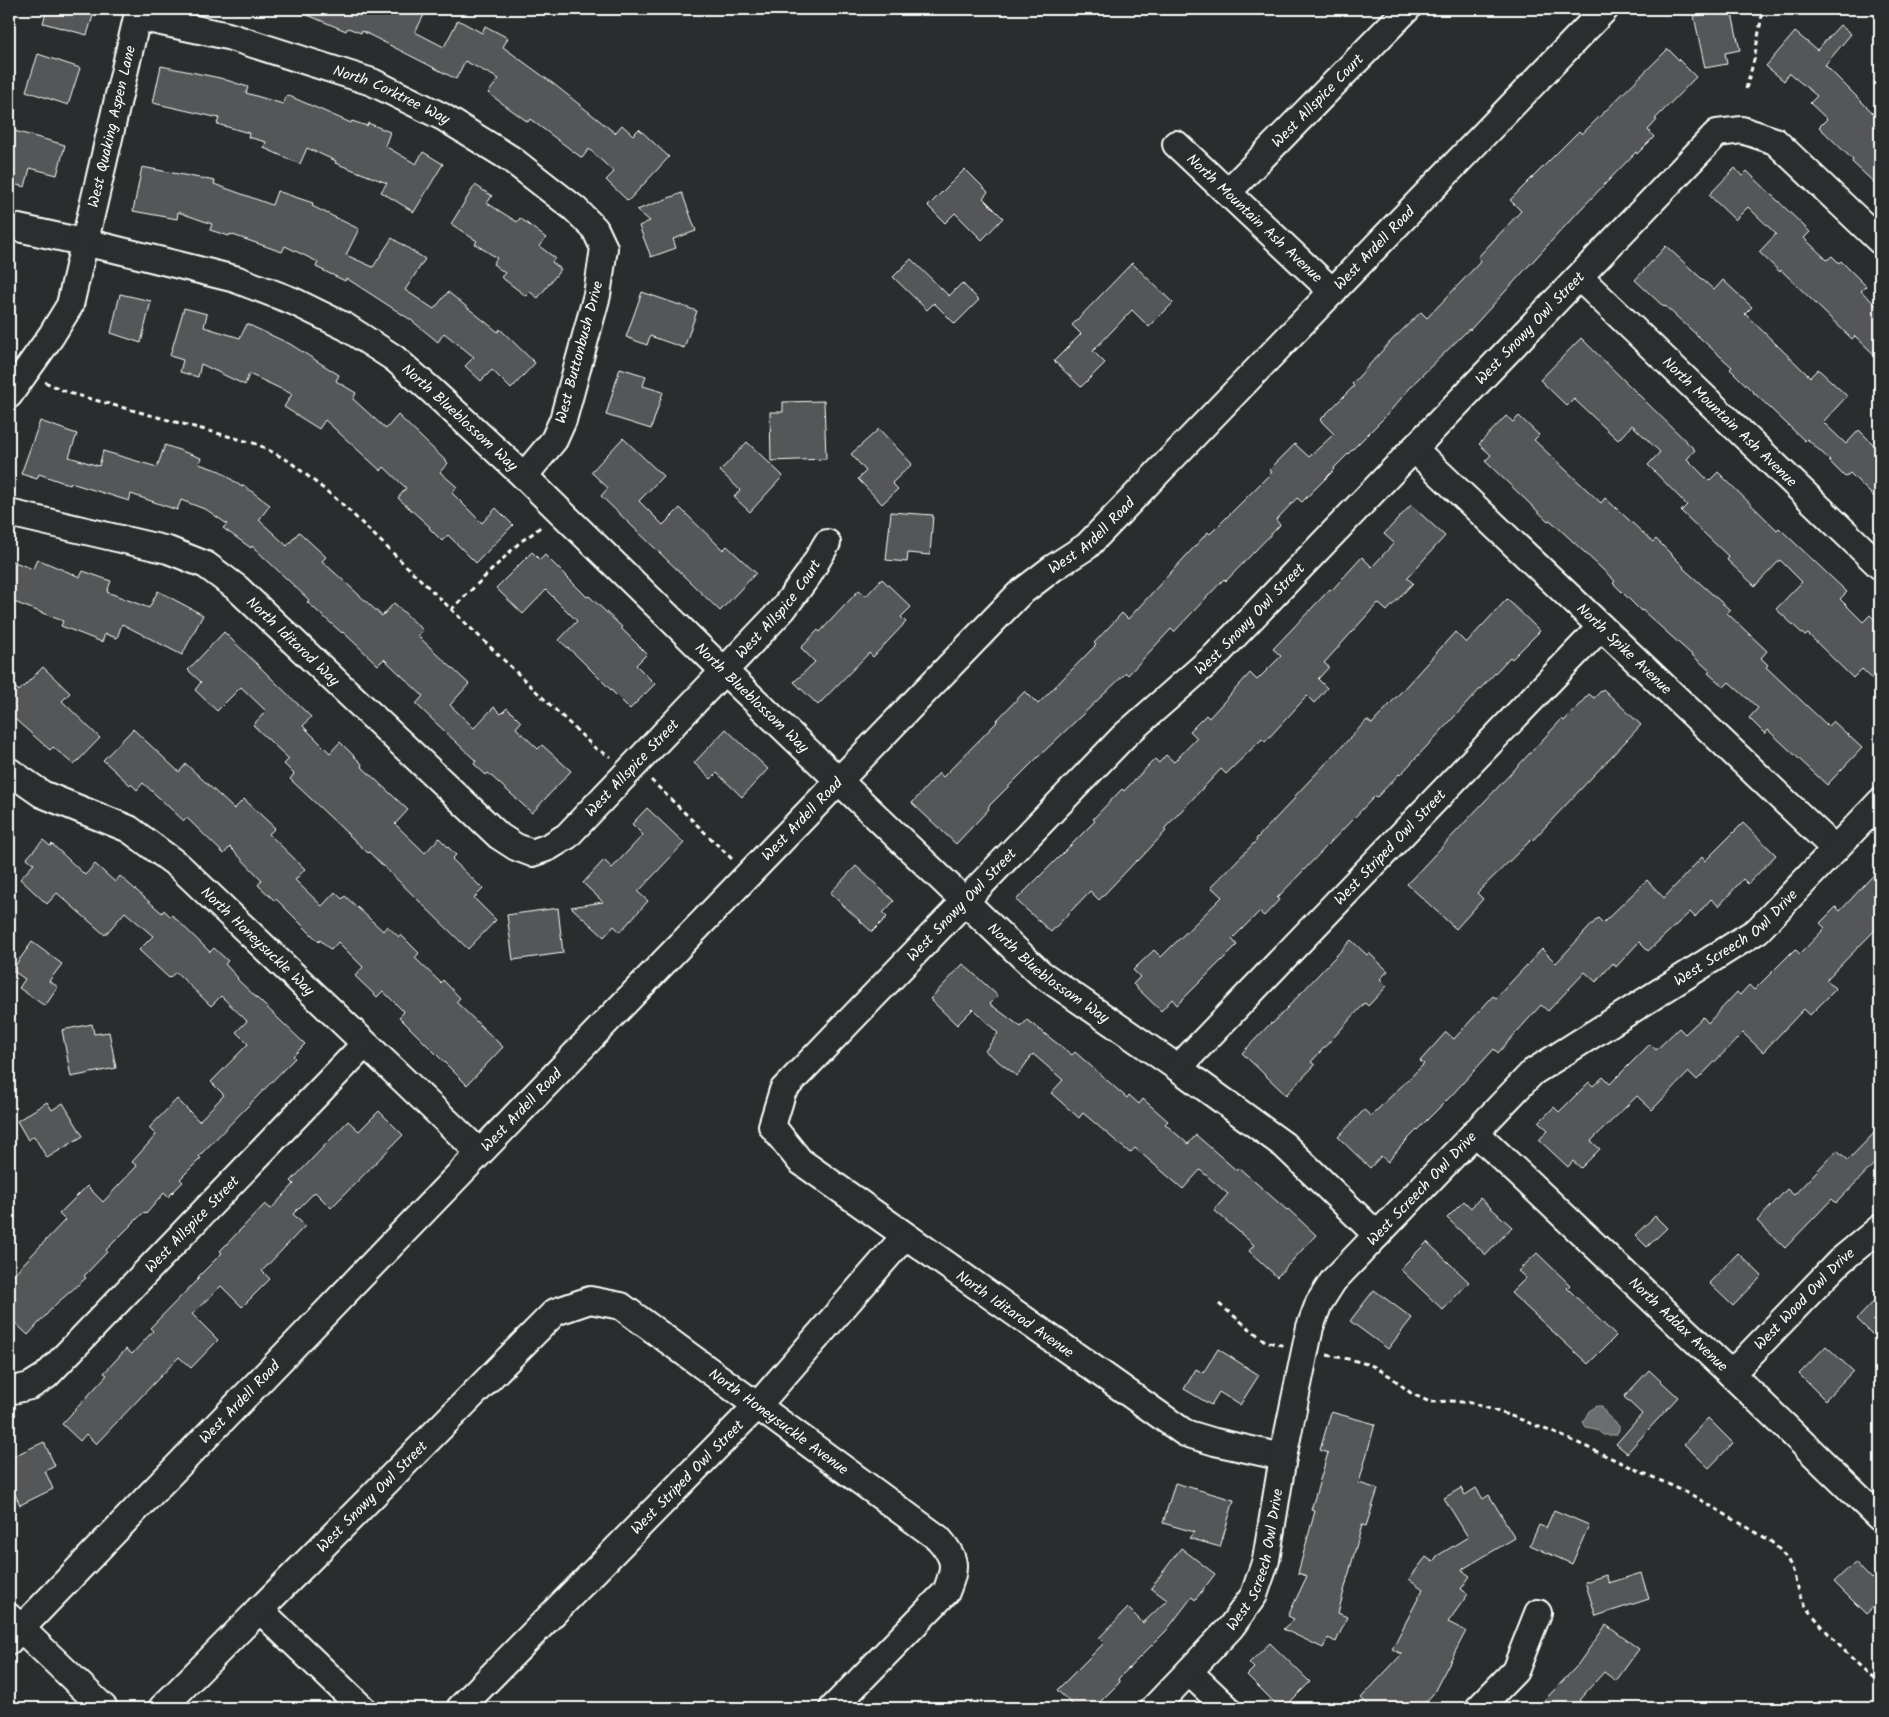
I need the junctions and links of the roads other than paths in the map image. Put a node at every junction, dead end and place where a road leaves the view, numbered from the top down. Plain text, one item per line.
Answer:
1 (1407, 9) edge
2 (1605, 9) edge
3 (138, 13) edge
4 (1176, 144) dead end
5 (1228, 192) junction
6 (9, 226) edge
7 (1880, 241) edge
8 (85, 243) junction
9 (604, 248) joint
10 (1579, 277) junction
11 (1333, 292) junction
12 (9, 395) edge
13 (1414, 449) junction
14 (524, 476) junction
15 (9, 513) edge
16 (827, 543) dead end
17 (1880, 566) edge
18 (1601, 627) junction
19 (724, 671) junction
20 (9, 771) edge
21 (838, 781) junction
22 (1880, 802) edge
23 (1835, 849) junction
24 (532, 852) joint
25 (965, 901) junction
26 (365, 1044) junction
27 (1178, 1068) junction
28 (772, 1126) joint
29 (1475, 1132) junction
30 (479, 1152) junction
31 (1880, 1228) edge
32 (1377, 1235) junction
33 (905, 1236) junction
34 (590, 1300) joint
35 (1731, 1374) junction
36 (10, 1391) edge
37 (758, 1405) junction
38 (1283, 1456) junction
39 (1880, 1518) edge
40 (258, 1609) junction
41 (1538, 1614) dead end
42 (13, 1629) edge
43 (1189, 1672) junction
44 (104, 1708) edge
45 (162, 1708) edge
46 (362, 1708) edge
47 (460, 1708) edge
48 (833, 1708) edge
49 (1154, 1708) edge
50 (1227, 1708) edge
51 (1479, 1708) edge

1 - 5 street, West Allspice Court
2 - 11 street, West Ardell Road
3 - 8 street, West Quaking Aspen Lane
3 - 9 street, North Corktree Way
4 - 5 street, North Mountain Ash Avenue
5 - 11 street, North Mountain Ash Avenue
6 - 8 street, North Blueblossom Way
7 - 10 street, West Snowy Owl Street
8 - 12 street, West Quaking Aspen Lane
8 - 14 street, North Blueblossom Way
9 - 14 street, West Buttonbush Drive
10 - 13 street, West Snowy Owl Street
10 - 17 street, North Mountain Ash Avenue
11 - 21 street, West Ardell Road
13 - 18 street, North Spike Avenue
13 - 25 street, West Snowy Owl Street
14 - 19 street, North Blueblossom Way
15 - 24 street, North Iditarod Way
16 - 19 street, West Allspice Court
18 - 23 street, North Spike Avenue
18 - 27 street, West Striped Owl Street
19 - 21 street, North Blueblossom Way
19 - 24 street, West Allspice Street
20 - 26 street, North Honeysuckle Way
21 - 25 street, North Blueblossom Way
21 - 30 street, West Ardell Road
22 - 23 street, West Screech Owl Drive
23 - 29 street, West Screech Owl Drive
25 - 27 street, North Blueblossom Way
25 - 28 street, West Snowy Owl Street
26 - 30 street, North Honeysuckle Way
26 - 36 street, West Allspice Street
27 - 32 street, North Blueblossom Way
28 - 33 street, North Iditarod Avenue
29 - 32 street, West Screech Owl Drive
29 - 35 street, North Addax Avenue
30 - 42 street, West Ardell Road
31 - 35 street, West Wood Owl Drive
32 - 38 street, West Screech Owl Drive
33 - 37 street, West Striped Owl Street
33 - 38 street, North Iditarod Avenue
34 - 37 street, North Honeysuckle Avenue
34 - 40 street, West Snowy Owl Street
35 - 39 street, North Addax Avenue
37 - 47 street, West Striped Owl Street
37 - 48 street, North Honeysuckle Avenue
38 - 43 street, West Screech Owl Drive
40 - 45 street, West Snowy Owl Street
40 - 46 street
41 - 51 street
42 - 44 street
43 - 49 street, West Screech Owl Drive
43 - 50 street

